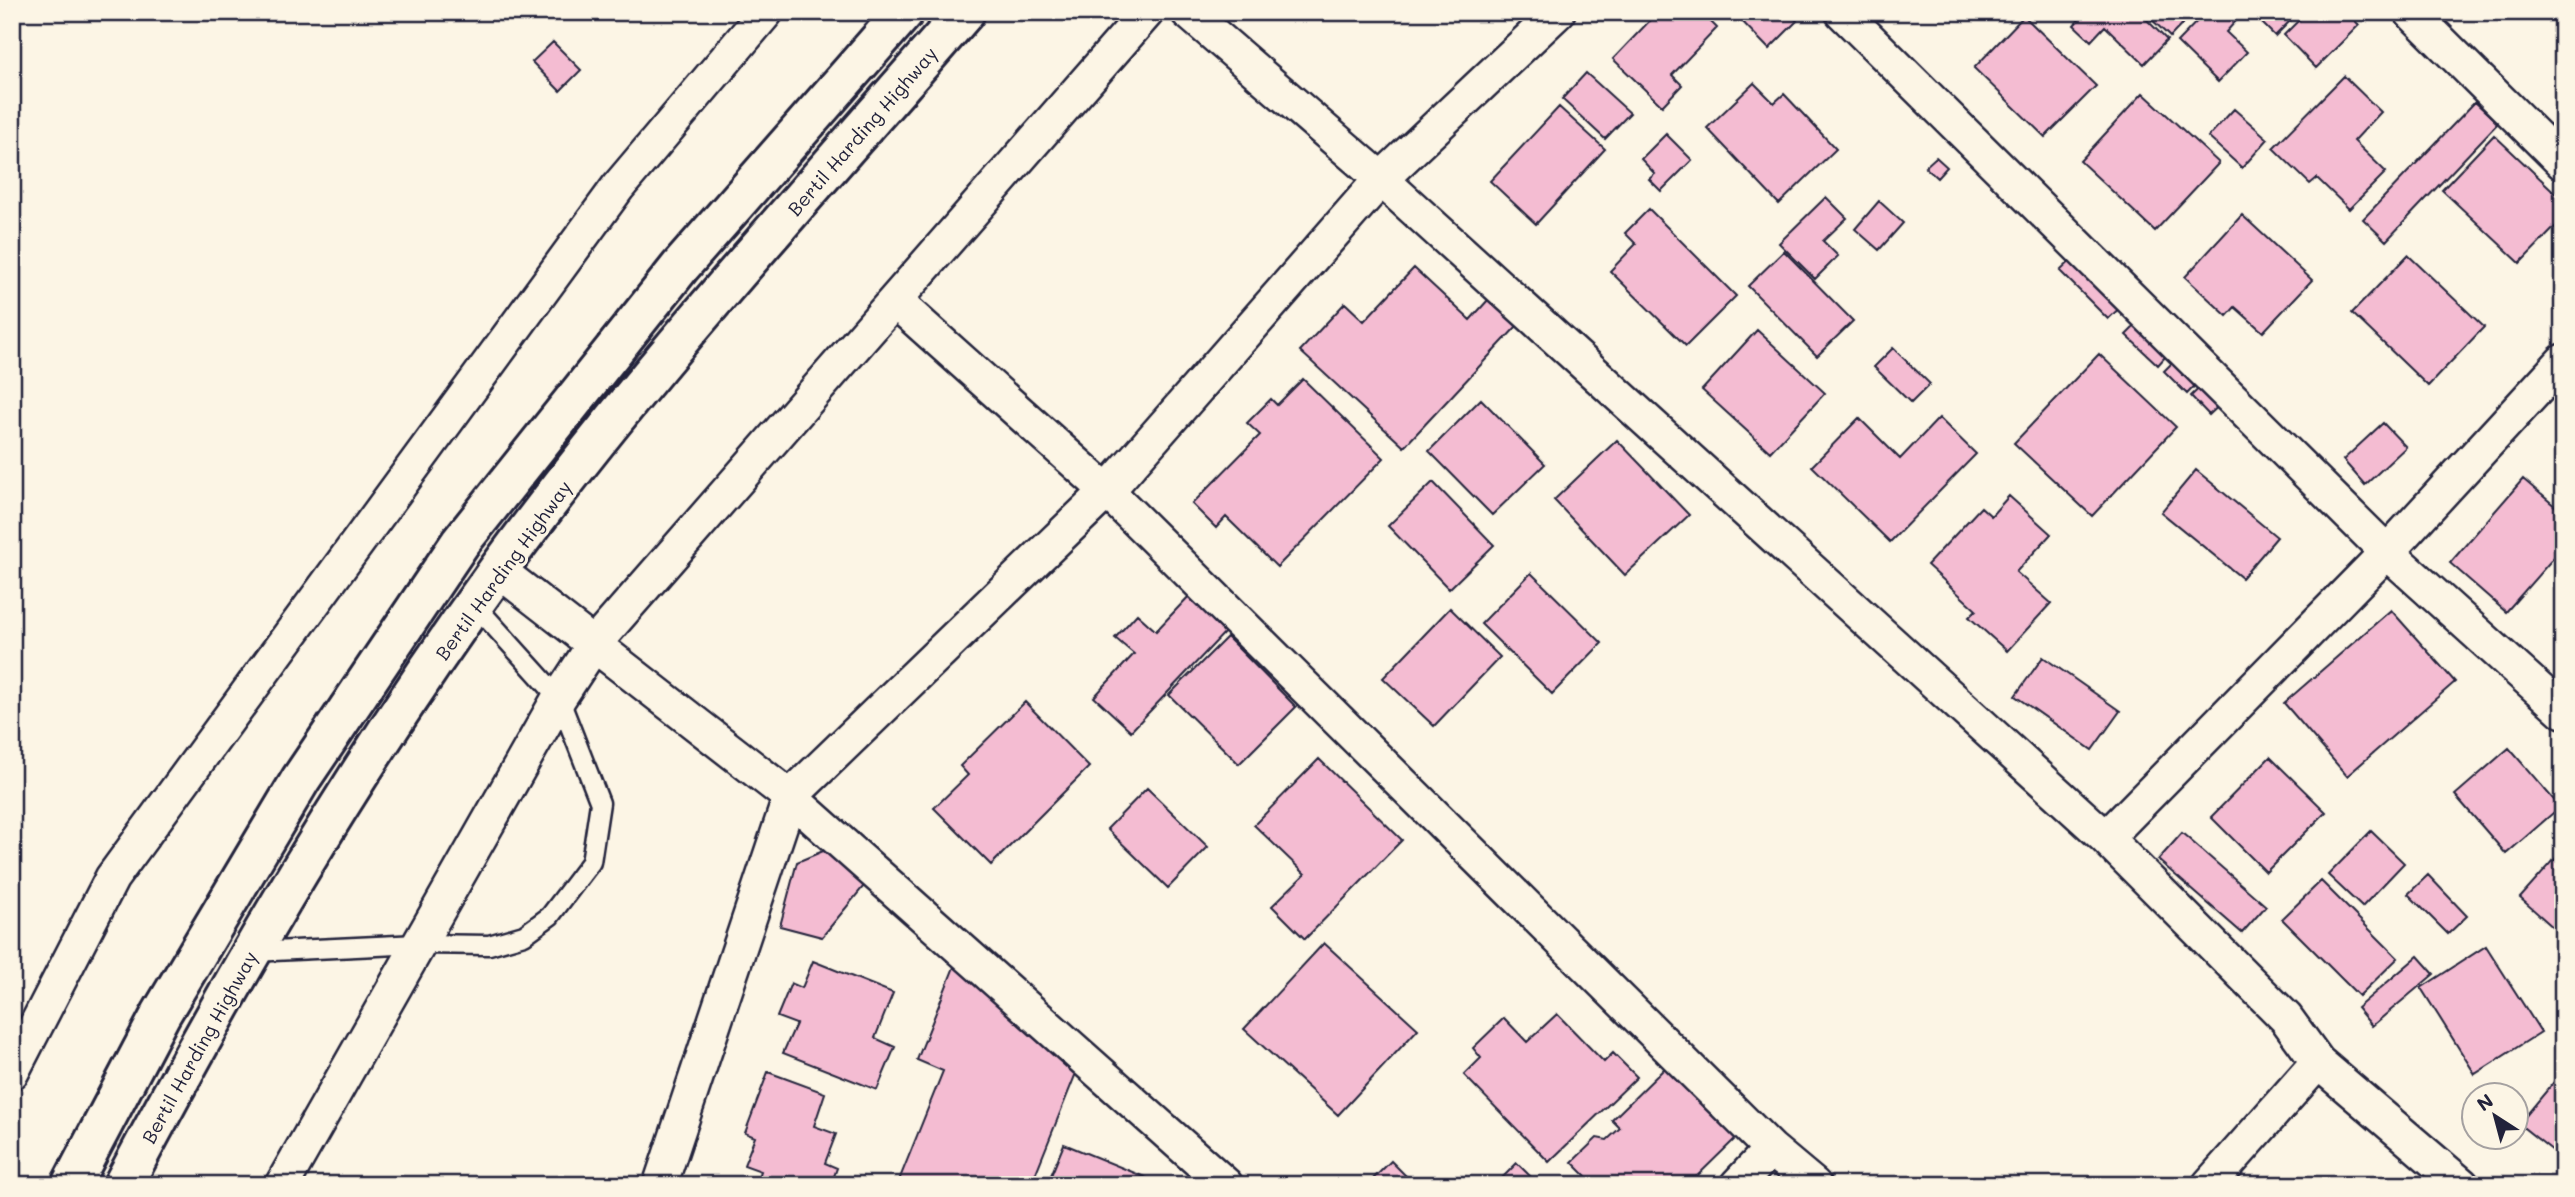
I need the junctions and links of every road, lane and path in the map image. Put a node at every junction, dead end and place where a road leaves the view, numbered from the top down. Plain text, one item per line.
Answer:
1 (766, 12) edge
2 (904, 12) edge
3 (965, 12) edge
4 (1147, 12) edge
5 (1188, 12) edge
6 (1558, 12) edge
7 (1842, 12) edge
8 (2411, 12) edge
9 (2563, 163) edge
10 (1381, 179) junction
11 (896, 302) junction
12 (2563, 361) edge
13 (1107, 491) junction
14 (2387, 552) junction
15 (498, 570) junction
16 (475, 605) junction
17 (595, 643) junction
18 (559, 698) junction
19 (2563, 711) edge
20 (790, 797) junction
21 (2106, 838) junction
22 (418, 944) junction
23 (253, 952) junction
24 (2318, 1062) junction
25 (12, 1072) edge
26 (1771, 1149) junction
27 (1216, 1180) edge
28 (71, 1185) edge
29 (123, 1185) edge
30 (282, 1185) edge
31 (660, 1185) edge
32 (1737, 1185) edge
33 (1814, 1185) edge
34 (2209, 1185) edge
35 (2462, 1185) edge

1 - 25 street
2 - 28 main road
3 - 15 main road, Bertil Harding Highway
4 - 11 street
5 - 10 street
6 - 10 street
7 - 14 street
8 - 9 street
10 - 13 street
10 - 21 street
11 - 13 street
11 - 17 street
12 - 14 street
13 - 20 street
13 - 26 street
14 - 19 street
14 - 21 street
15 - 16 main road, Bertil Harding Highway
15 - 17 street
16 - 18 lane
16 - 23 main road, Bertil Harding Highway
17 - 18 street
17 - 20 street
18 - 22 street
18 - 22 lane
20 - 27 street
20 - 31 street
21 - 24 street
22 - 23 lane
22 - 30 street
23 - 29 main road, Bertil Harding Highway
24 - 34 street
24 - 35 street
26 - 32 street
26 - 33 street

